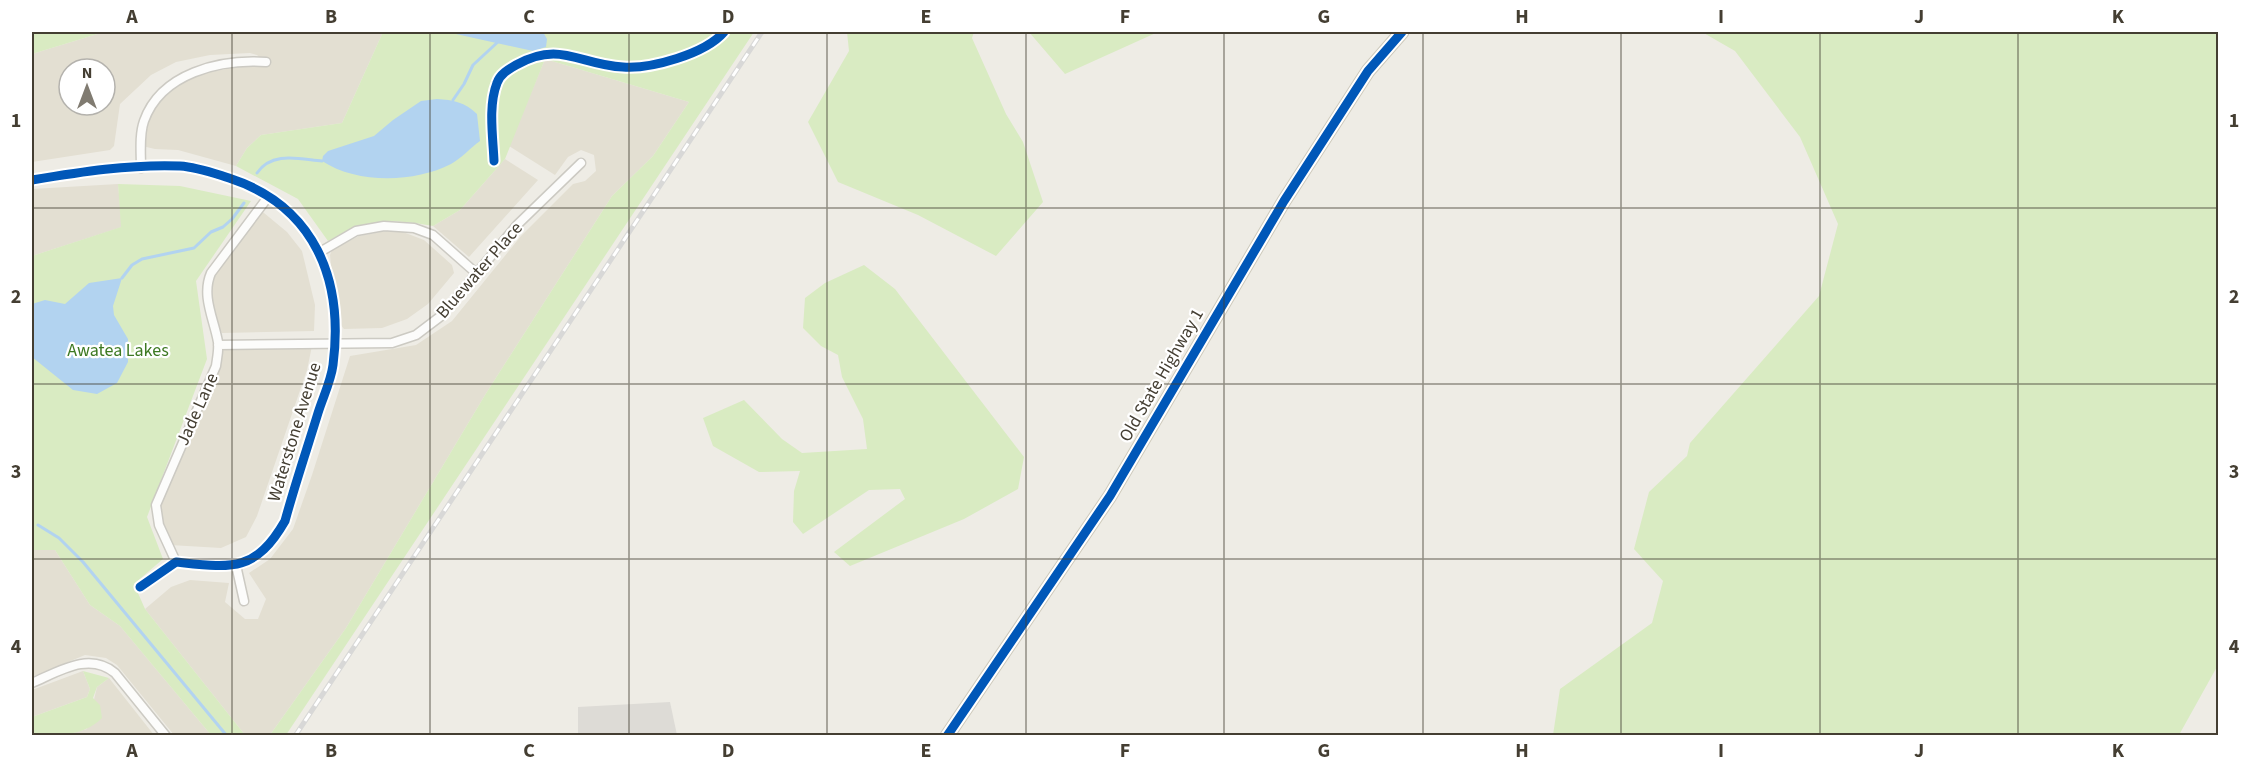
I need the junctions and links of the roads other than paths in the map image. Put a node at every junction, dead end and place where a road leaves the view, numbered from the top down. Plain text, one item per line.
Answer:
1 (1402, 32) edge
2 (266, 62) dead end
3 (580, 163) dead end
4 (141, 168) junction
5 (32, 180) edge
6 (268, 197) junction
7 (320, 252) junction
8 (476, 273) junction
9 (336, 344) junction
10 (218, 345) junction
11 (176, 562) junction
12 (236, 565) junction
13 (140, 587) dead end
14 (244, 601) dead end
15 (32, 683) edge
16 (163, 734) edge
17 (947, 735) edge

1 - 17 main road, Old State Highway 1
2 - 4 street
3 - 8 street, Bluewater Place
4 - 5 street, Waterstone Avenue
4 - 6 street, Waterstone Avenue
6 - 7 street, Waterstone Avenue
6 - 10 street, Jade Lane
7 - 8 street
7 - 9 street, Waterstone Avenue
8 - 9 street, Bluewater Place
9 - 10 street, Bluewater Place
9 - 12 street, Waterstone Avenue
10 - 11 street, Jade Lane
11 - 12 street, Waterstone Avenue
11 - 13 street
12 - 14 street
15 - 16 street

